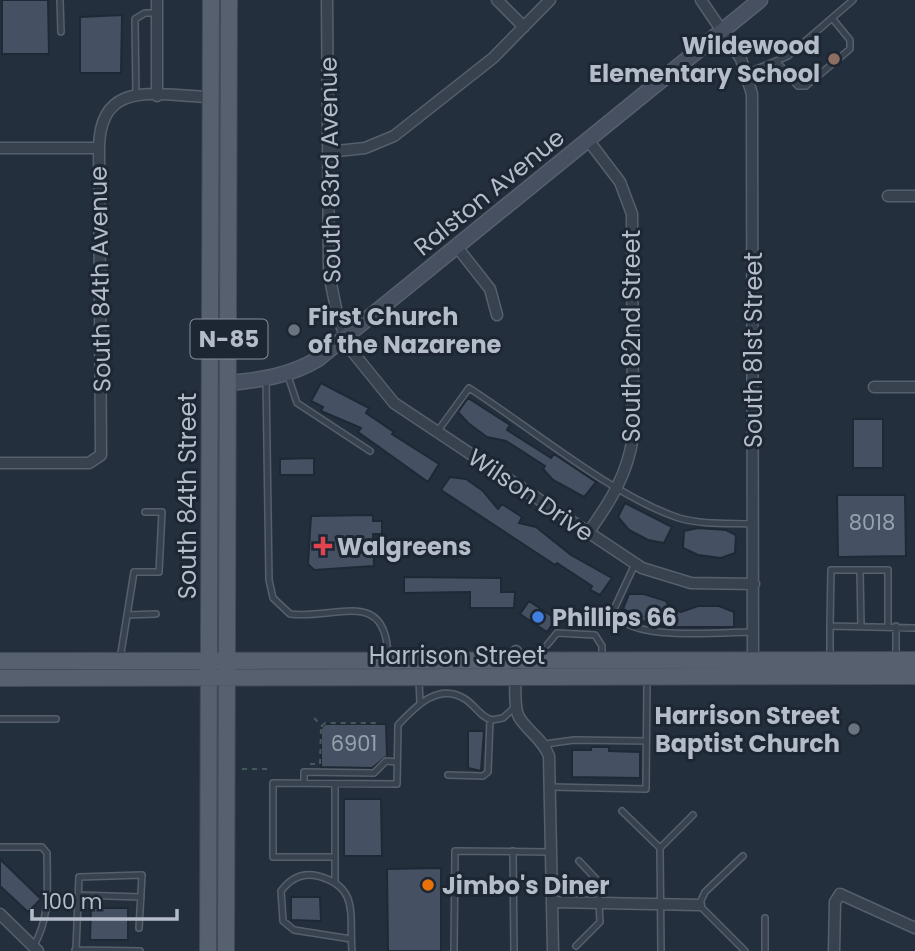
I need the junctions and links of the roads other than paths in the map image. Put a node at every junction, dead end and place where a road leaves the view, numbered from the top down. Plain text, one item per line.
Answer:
1 (60, 0) edge
2 (158, 0) edge
3 (211, 0) edge
4 (229, 0) edge
5 (327, 0) edge
6 (496, 0) edge
7 (550, 0) edge
8 (701, 0) edge
9 (761, 0) edge
10 (853, 0) edge
11 (158, 13) junction
12 (832, 18) junction
13 (524, 27) junction
14 (61, 32) dead end
15 (722, 32) junction
16 (777, 62) junction
17 (747, 73) junction
18 (157, 96) junction
19 (136, 97) junction
20 (211, 97) junction
21 (588, 140) junction
22 (0, 148) edge
23 (99, 148) junction
24 (328, 152) junction
25 (915, 196) edge
26 (888, 197) dead end
27 (457, 247) junction
28 (211, 276) junction
29 (497, 315) dead end
30 (346, 337) junction
31 (287, 373) junction
32 (266, 379) junction
33 (229, 383) junction
34 (874, 387) dead end
35 (915, 387) edge
36 (437, 432) junction
37 (370, 452) dead end
38 (0, 463) edge
39 (618, 488) junction
40 (145, 512) dead end
41 (754, 524) junction
42 (588, 533) junction
43 (635, 564) junction
44 (860, 570) junction
45 (754, 584) junction
46 (156, 614) dead end
47 (127, 615) junction
48 (830, 626) junction
49 (861, 626) junction
50 (888, 626) junction
51 (896, 626) junction
52 (915, 628) edge
53 (753, 632) junction
54 (547, 645) dead end
55 (602, 660) junction
56 (753, 660) junction
57 (830, 660) junction
58 (896, 660) junction
59 (915, 660) edge
60 (388, 661) junction
61 (0, 662) edge
62 (120, 662) junction
63 (517, 663) junction
64 (209, 670) junction
65 (228, 670) junction
66 (915, 676) edge
67 (419, 677) junction
68 (648, 677) junction
69 (753, 677) junction
70 (0, 678) edge
71 (420, 702) junction
72 (515, 706) junction
73 (0, 719) edge
74 (56, 719) dead end
75 (490, 719) junction
76 (646, 741) junction
77 (545, 744) junction
78 (397, 762) junction
79 (448, 775) dead end
80 (304, 783) junction
81 (335, 784) junction
82 (552, 788) junction
83 (622, 811) dead end
84 (693, 815) dead end
85 (0, 847) edge
86 (660, 848) junction
87 (513, 851) junction
88 (552, 852) junction
89 (743, 856) dead end
90 (334, 858) junction
91 (579, 861) dead end
92 (335, 881) junction
93 (78, 895) junction
94 (141, 897) junction
95 (553, 902) junction
96 (599, 902) junction
97 (661, 904) junction
98 (699, 905) junction
99 (0, 914) edge
100 (765, 918) dead end
101 (139, 928) dead end
102 (915, 928) edge
103 (138, 939) dead end
104 (351, 939) junction
105 (576, 946) dead end
106 (35, 949) edge
107 (75, 950) edge
108 (139, 950) edge
109 (208, 951) edge
110 (226, 951) edge
111 (352, 951) edge
112 (454, 951) edge
113 (514, 951) edge
114 (552, 951) edge
115 (662, 951) edge
116 (746, 951) edge
117 (765, 951) edge
118 (834, 951) edge

1 - 14 lane
2 - 11 street
3 - 20 main road, South 84th Street / N-85
4 - 33 main road, South 84th Street / N-85
5 - 24 street, South 83rd Avenue
6 - 13 street
7 - 13 street
8 - 15 street, South 81st Street
9 - 15 street, Ralston Avenue
10 - 12 lane
11 - 18 street
11 - 19 lane
12 - 16 lane
12 - 16 lane
13 - 24 street
15 - 17 street, South 81st Street
15 - 21 street, Ralston Avenue
16 - 17 lane
17 - 41 street, South 81st Street
18 - 19 street
18 - 20 street
19 - 23 street, South 84th Avenue
20 - 28 main road, South 84th Street / N-85
21 - 27 street, Ralston Avenue
21 - 39 street, South 82nd Street
22 - 23 street
23 - 38 street, South 84th Avenue
24 - 30 street, South 83rd Avenue
25 - 26 street
27 - 29 street
27 - 30 street, Ralston Avenue
28 - 33 main road
28 - 64 main road, South 84th Street / N-85
30 - 31 street, Ralston Avenue
30 - 36 street, Wilson Drive
31 - 32 street, Ralston Avenue
31 - 37 lane
32 - 33 street, Ralston Avenue
32 - 60 lane
33 - 65 main road, South 84th Street / N-85
34 - 35 street
36 - 39 lane
36 - 42 street, Wilson Drive
39 - 41 lane
39 - 42 street, South 82nd Street
40 - 47 lane
41 - 45 street, South 81st Street
42 - 43 street, Wilson Drive
43 - 45 street, Wilson Drive
43 - 53 lane
44 - 48 lane
44 - 49 lane
44 - 50 lane
45 - 53 street, South 81st Street
46 - 47 lane
47 - 62 lane
48 - 49 lane
48 - 57 lane
49 - 50 lane
50 - 51 lane
51 - 52 lane
51 - 58 lane
53 - 56 street, South 81st Street
54 - 55 lane
55 - 56 main road, Harrison Street
55 - 63 main road, Harrison Street
56 - 57 main road, Harrison Street
56 - 69 street, South 81st Street
57 - 58 main road, Harrison Street
58 - 59 main road, Harrison Street
60 - 63 main road, Harrison Street
60 - 65 main road, Harrison Street
61 - 62 main road, Harrison Street
62 - 64 main road, Harrison Street
63 - 67 main road, Harrison Street
63 - 68 main road, Harrison Street
63 - 72 street
64 - 65 main road, Harrison Street
64 - 70 main road, Harrison Street
64 - 109 main road, South 84th Street / N-85
65 - 67 main road, Harrison Street
65 - 110 main road, South 84th Street / N-85
66 - 69 main road, Harrison Street
67 - 71 lane
68 - 69 main road, Harrison Street
68 - 76 lane
71 - 75 lane
71 - 78 lane
72 - 75 lane
72 - 77 street
73 - 74 lane
75 - 79 lane
76 - 77 lane
76 - 82 lane
77 - 82 street
78 - 80 lane
78 - 81 lane
80 - 81 lane
80 - 90 lane
81 - 90 lane
82 - 88 street
83 - 86 lane
84 - 86 lane
85 - 106 lane
86 - 97 lane
87 - 88 lane
87 - 112 lane
87 - 113 lane
88 - 95 street
89 - 98 lane
90 - 92 lane
91 - 96 lane
92 - 104 lane
92 - 104 lane
93 - 94 lane
93 - 94 lane
93 - 107 lane
94 - 101 lane
95 - 96 street
95 - 114 street
96 - 97 street
96 - 105 lane
97 - 98 street
97 - 115 lane
98 - 116 lane
99 - 106 street
100 - 117 lane
102 - 118 street
103 - 108 lane
104 - 111 lane
107 - 108 lane

